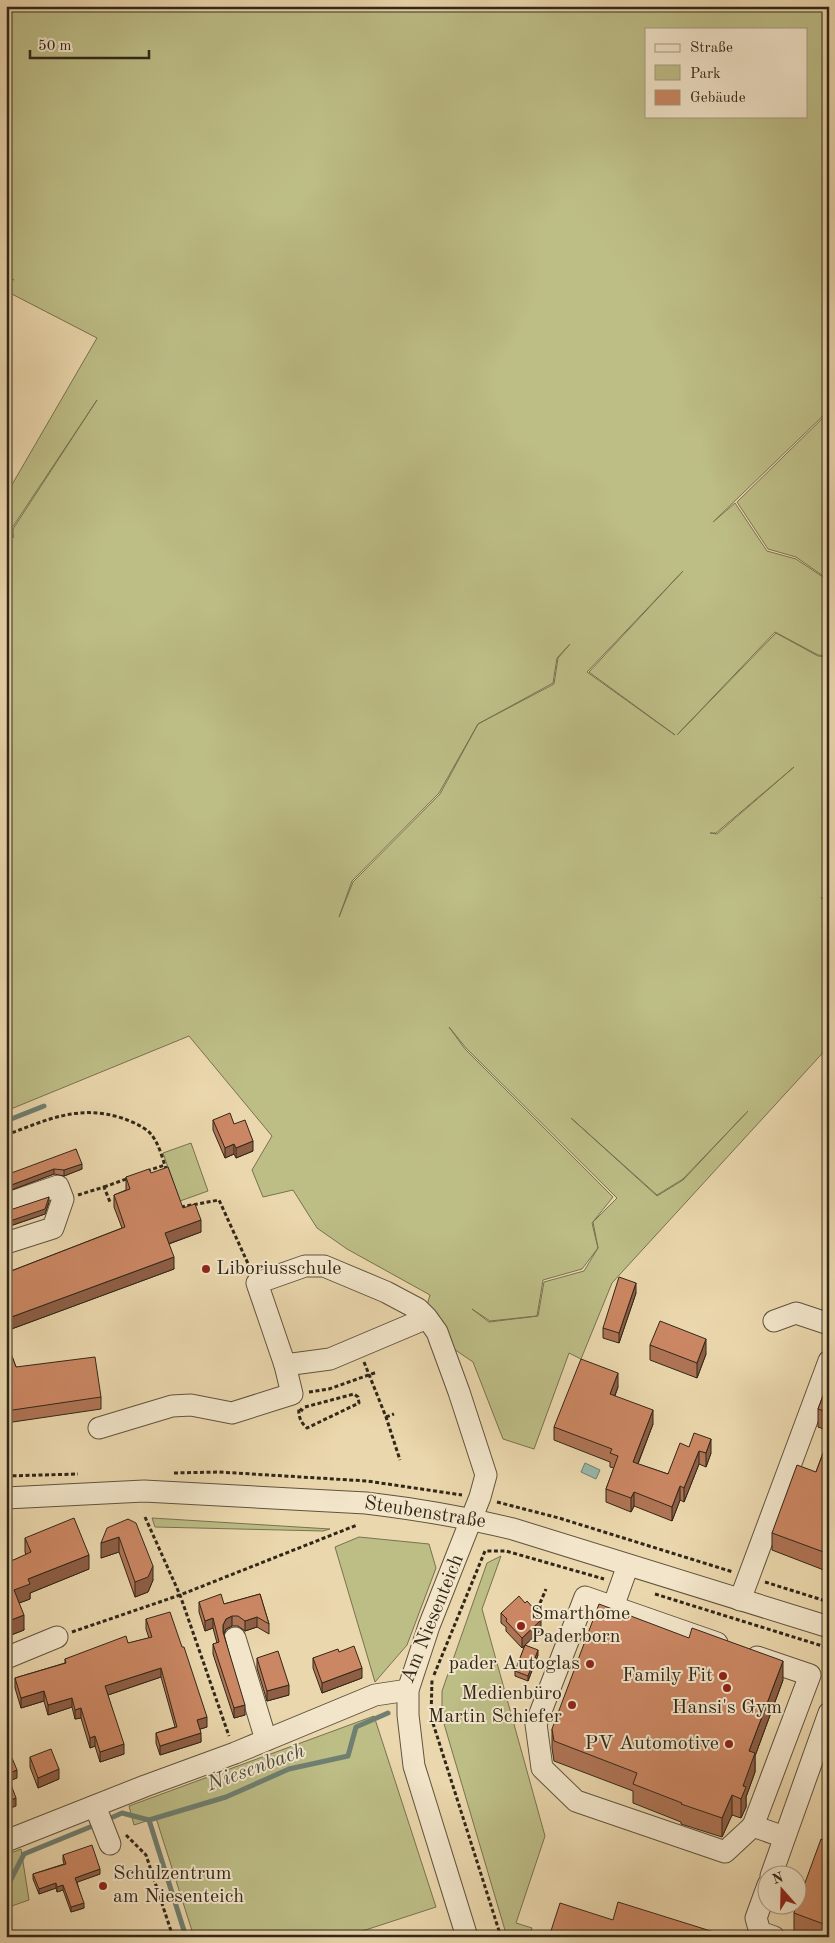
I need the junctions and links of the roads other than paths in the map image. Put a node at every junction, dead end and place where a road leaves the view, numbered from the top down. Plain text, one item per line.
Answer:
1 (6, 1204) edge
2 (6, 1243) edge
3 (427, 1318) junction
4 (774, 1322) dead end
5 (829, 1324) edge
6 (829, 1361) edge
7 (285, 1365) junction
8 (99, 1428) dead end
9 (6, 1498) edge
10 (472, 1519) junction
11 (624, 1574) junction
12 (740, 1600) junction
13 (613, 1607) junction
14 (829, 1627) edge
15 (57, 1637) road end
16 (235, 1638) dead end
17 (6, 1658) edge
18 (408, 1690) junction
19 (792, 1722) junction
20 (825, 1723) edge
21 (266, 1740) junction
22 (95, 1806) junction
23 (753, 1826) junction
24 (115, 1837) road end
25 (784, 1837) junction
26 (6, 1842) edge
27 (774, 1866) edge
28 (758, 1912) edge
29 (767, 1934) edge
30 (467, 1937) edge

1 - 2 street
3 - 7 street
3 - 7 street
3 - 10 street, Am Niesenteich
4 - 5 street
6 - 12 street
7 - 8 street
9 - 10 street, Steubenstraße
10 - 11 street, Steubenstraße
10 - 18 street, Am Niesenteich
11 - 12 street, Steubenstraße
11 - 13 street
12 - 14 street, Steubenstraße
13 - 19 street
13 - 23 street
15 - 17 street
16 - 21 street
18 - 21 street, Am Niesenteich
18 - 30 street
19 - 20 street
19 - 23 street
20 - 25 street
21 - 22 street, Am Niesenteich
22 - 24 street
22 - 26 street, Am Niesenteich
23 - 25 street
25 - 27 street
28 - 29 street

